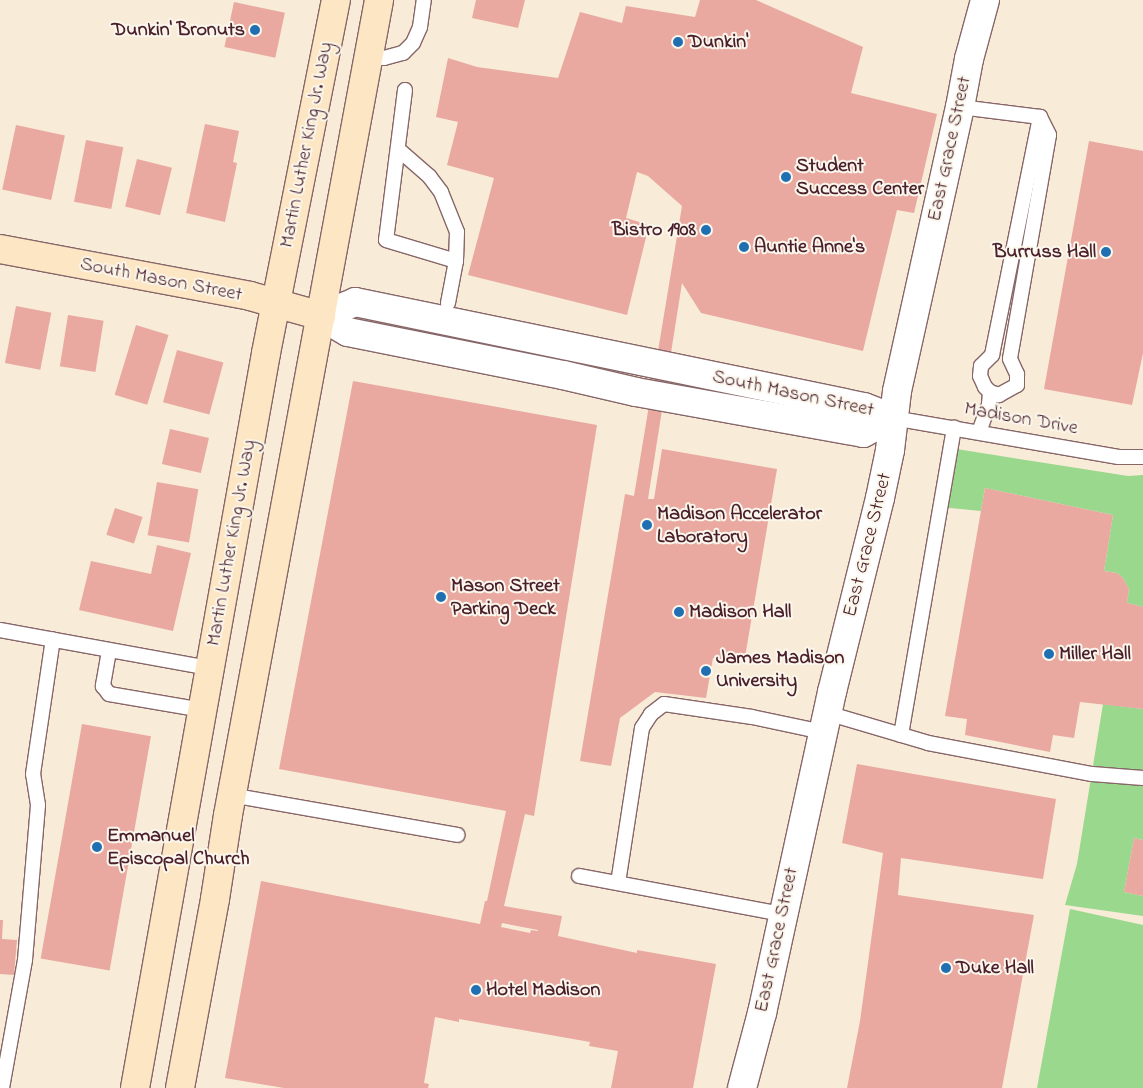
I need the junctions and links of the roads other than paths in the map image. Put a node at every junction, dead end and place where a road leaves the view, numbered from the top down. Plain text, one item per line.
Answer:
1 (336, 0) edge
2 (379, 0) edge
3 (424, 0) edge
4 (985, 0) edge
5 (370, 57) junction
6 (405, 90) dead end
7 (960, 107) junction
8 (1040, 118) junction
9 (398, 150) junction
10 (0, 249) edge
11 (456, 260) junction
12 (448, 303) dead end
13 (276, 304) junction
14 (322, 316) junction
15 (990, 392) junction
16 (894, 418) junction
17 (954, 428) junction
18 (979, 432) junction
19 (1143, 458) edge
20 (2, 630) edge
21 (54, 639) junction
22 (109, 651) junction
23 (210, 668) junction
24 (203, 710) junction
25 (825, 722) junction
26 (901, 735) junction
27 (1143, 778) edge
28 (231, 795) junction
29 (457, 835) dead end
30 (579, 876) dead end
31 (618, 883) junction
32 (783, 914) junction
33 (2, 1088) edge
34 (135, 1088) edge
35 (180, 1088) edge
36 (742, 1088) edge

1 - 13 main road, Martin Luther King Jr. Way
2 - 5 main road
3 - 5 lane
4 - 7 street, East Grace Street
5 - 14 main road
6 - 9 lane
7 - 8 lane
7 - 16 street, East Grace Street
8 - 15 lane
8 - 15 lane
9 - 11 lane
9 - 11 lane
10 - 13 main road, South Mason Street
11 - 12 lane
13 - 14 main road, South Mason Street
13 - 23 main road, Martin Luther King Jr. Way
14 - 16 street, South Mason Street
14 - 28 main road
15 - 18 lane
16 - 17 lane, Madison Drive
16 - 25 street, East Grace Street
17 - 18 lane, Madison Drive
17 - 26 lane
18 - 19 lane, Madison Drive
20 - 21 lane
21 - 22 lane
21 - 33 lane
22 - 23 lane
22 - 24 lane
23 - 24 main road, Martin Luther King Jr. Way
24 - 34 main road, Martin Luther King Jr. Way
25 - 26 lane
25 - 31 lane
25 - 32 street, East Grace Street
26 - 27 lane
28 - 29 lane
28 - 35 main road
30 - 31 lane
31 - 32 lane
32 - 36 street, East Grace Street

